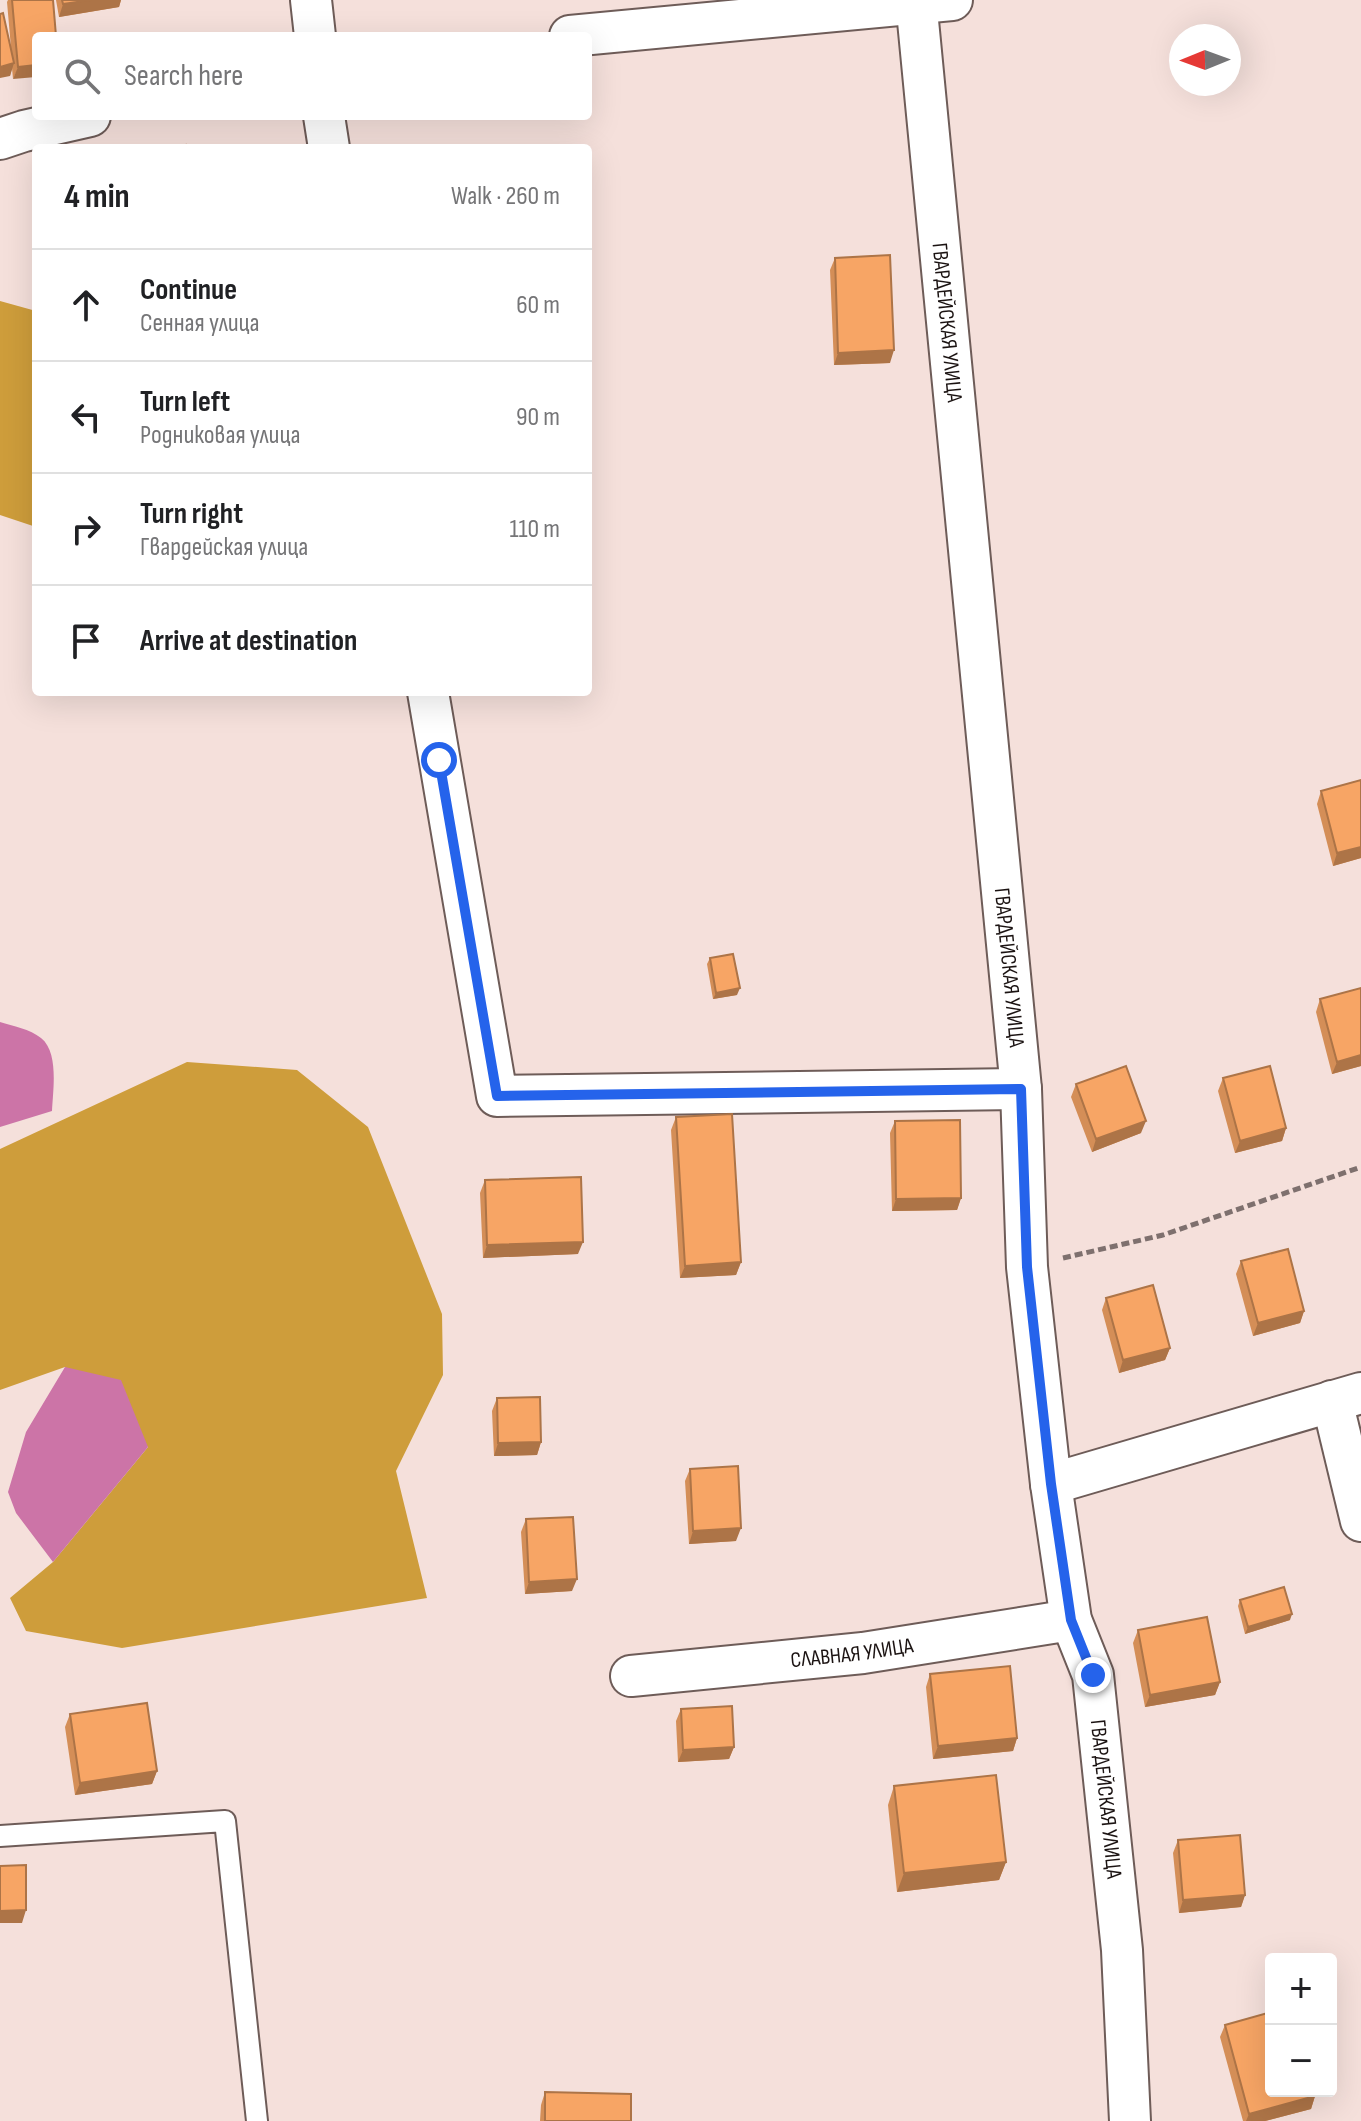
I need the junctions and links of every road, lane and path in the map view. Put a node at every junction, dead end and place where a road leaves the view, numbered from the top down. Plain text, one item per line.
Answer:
1 (311, 0) edge
2 (928, 1) edge
3 (315, 32) edge
4 (592, 34) edge
5 (72, 120) edge
6 (325, 120) edge
7 (0, 139) edge
8 (328, 144) edge
9 (429, 696) edge
10 (1021, 1089) junction
11 (1361, 1167) edge
12 (1027, 1267) junction
13 (1346, 1397) edge
14 (1051, 1484) junction
15 (1361, 1521) edge
16 (1071, 1620) junction
17 (631, 1676) dead end
18 (0, 1836) edge
19 (257, 2121) edge
20 (1130, 2121) edge

1 - 3 street
2 - 4 street
2 - 10 street, ГВАРДЕЙСКАЯ УЛИЦА
5 - 7 street
6 - 8 street
9 - 10 street
10 - 12 street, ГВАРДЕЙСКАЯ УЛИЦА
11 - 12 path
12 - 14 street, ГВАРДЕЙСКАЯ УЛИЦА
13 - 14 street
13 - 15 street
14 - 16 street, ГВАРДЕЙСКАЯ УЛИЦА
16 - 17 street, СЛАВНАЯ УЛИЦА
16 - 20 street, ГВАРДЕЙСКАЯ УЛИЦА
18 - 19 lane

